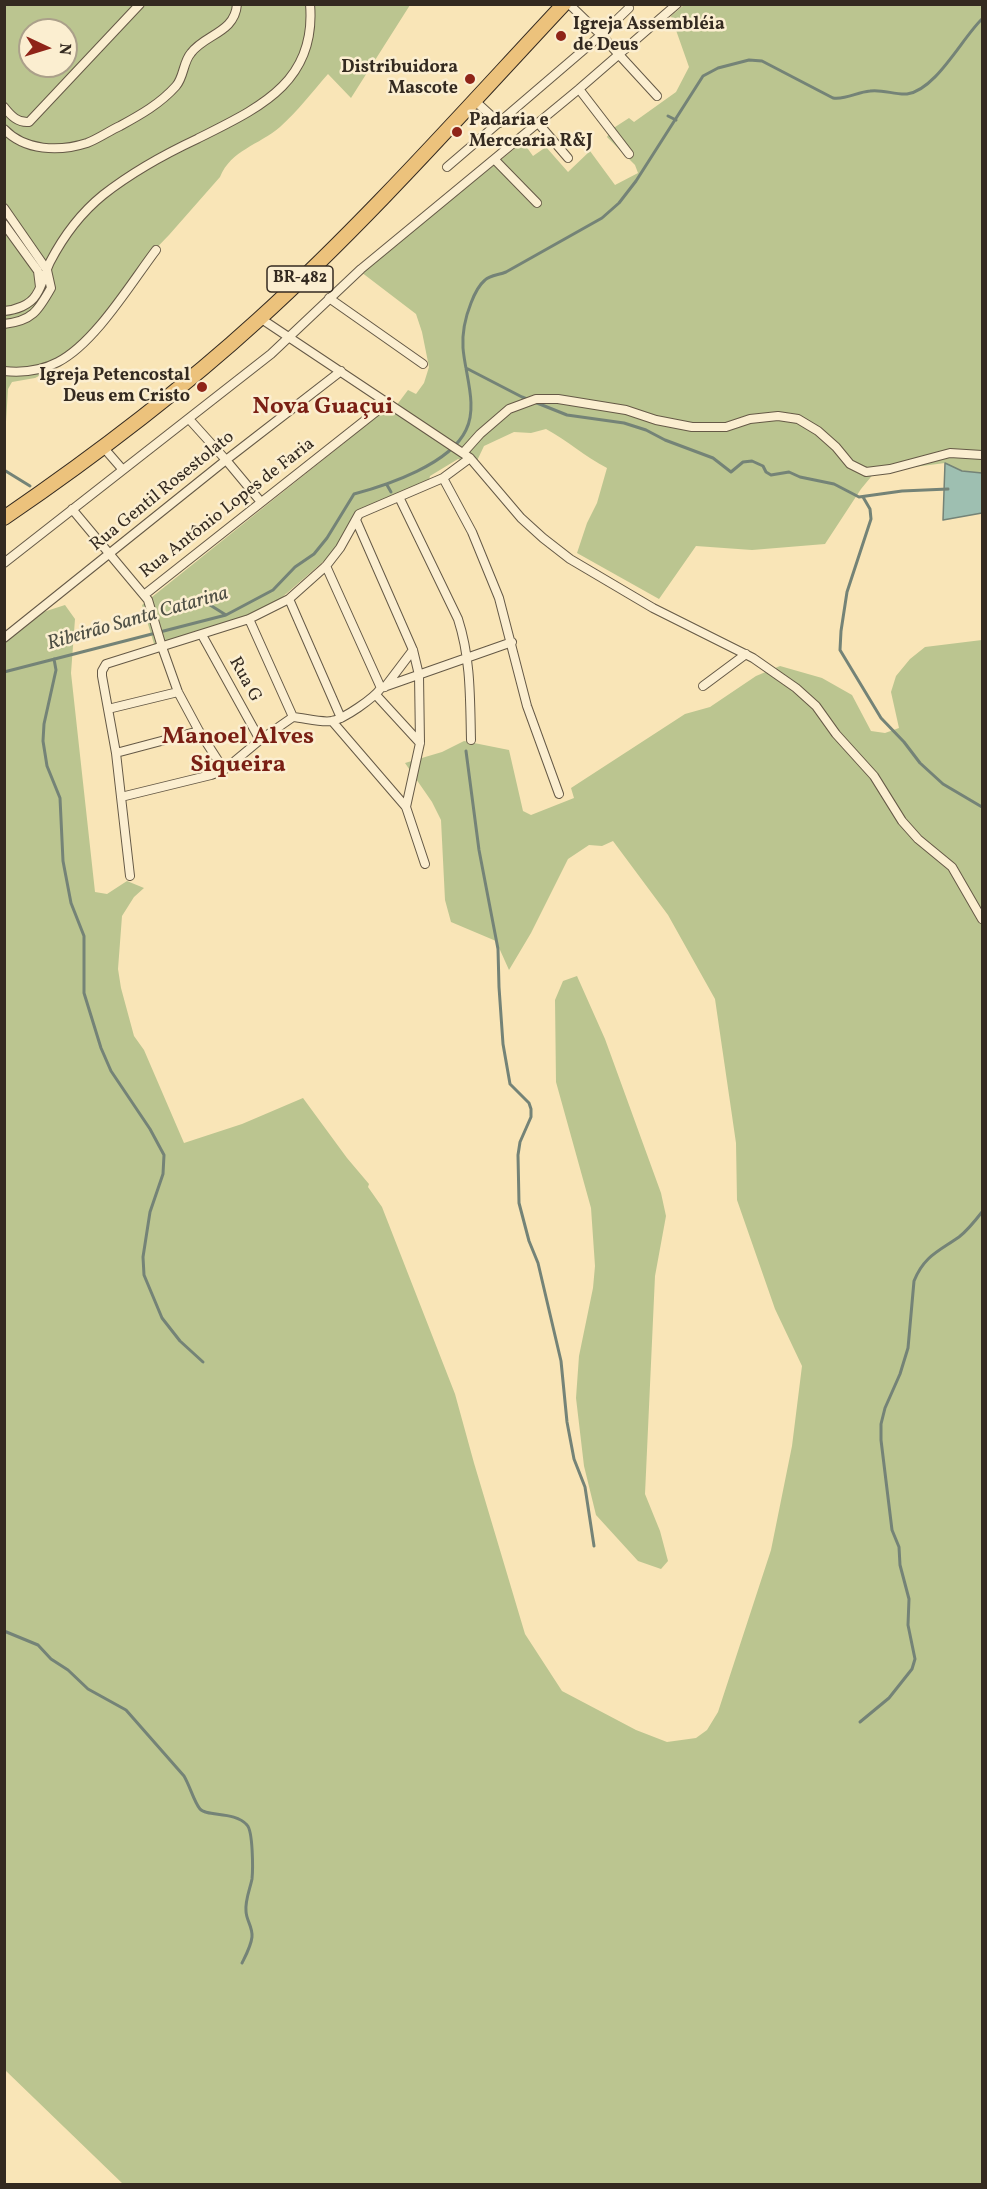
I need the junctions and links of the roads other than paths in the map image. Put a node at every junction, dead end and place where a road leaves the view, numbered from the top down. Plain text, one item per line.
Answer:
1 (140, 4) edge
2 (237, 4) edge
3 (310, 4) edge
4 (564, 4) edge
5 (569, 4) edge
6 (677, 4) edge
7 (629, 8) dead end
8 (601, 35) junction
9 (619, 54) junction
10 (579, 89) junction
11 (657, 96) dead end
12 (474, 100) junction
13 (4, 107) edge
14 (498, 123) junction
15 (538, 123) junction
16 (4, 129) edge
17 (629, 154) dead end
18 (568, 158) dead end
19 (495, 160) junction
20 (447, 167) dead end
21 (537, 203) dead end
22 (4, 208) edge
23 (4, 224) edge
24 (156, 250) dead end
25 (47, 270) junction
26 (40, 287) junction
27 (329, 298) junction
28 (4, 311) edge
29 (260, 318) junction
30 (4, 324) edge
31 (289, 337) junction
32 (423, 364) dead end
33 (4, 371) edge
34 (341, 371) junction
35 (387, 403) junction
36 (189, 419) junction
37 (103, 447) junction
38 (464, 454) junction
39 (982, 454) edge
40 (226, 460) junction
41 (123, 470) junction
42 (443, 478) junction
43 (399, 497) junction
44 (261, 502) junction
45 (72, 509) junction
46 (4, 518) edge
47 (356, 520) junction
48 (110, 553) junction
49 (4, 563) edge
50 (326, 566) junction
51 (144, 595) junction
52 (289, 599) junction
53 (249, 619) junction
54 (202, 635) junction
55 (4, 638) edge
56 (512, 642) junction
57 (162, 647) junction
58 (413, 650) junction
59 (746, 654) junction
60 (469, 658) junction
61 (419, 675) junction
62 (703, 686) dead end
63 (381, 690) junction
64 (178, 692) junction
65 (108, 709) junction
66 (293, 717) junction
67 (341, 718) junction
68 (332, 721) junction
69 (199, 731) junction
70 (260, 740) junction
71 (471, 740) dead end
72 (420, 743) junction
73 (116, 753) junction
74 (224, 770) junction
75 (559, 794) dead end
76 (122, 797) junction
77 (406, 807) junction
78 (425, 864) dead end
79 (130, 876) dead end
80 (982, 919) edge

1 - 13 street
2 - 16 street
3 - 25 street
4 - 12 highway, BR-482
5 - 8 street
6 - 9 street
7 - 8 street
8 - 9 street
8 - 14 street
9 - 10 street
9 - 11 street
10 - 15 street
10 - 17 street
12 - 14 street
12 - 29 highway, BR-482
14 - 20 street
15 - 18 street
15 - 19 street
19 - 21 street
19 - 27 street
22 - 25 street
23 - 26 street
24 - 33 street
25 - 26 street
25 - 30 street
26 - 28 street
27 - 31 street
27 - 32 street
29 - 31 street
29 - 37 highway, BR-482
31 - 34 street
31 - 36 street
34 - 35 street
34 - 40 street, Rua Gentil Rosestolato
35 - 38 street
35 - 44 street, Rua Antônio Lopes de Faria
36 - 40 street
36 - 41 street
37 - 41 street
37 - 46 highway, BR-482
38 - 39 street
38 - 42 street
38 - 59 street
40 - 44 street
40 - 48 street, Rua Gentil Rosestolato
41 - 45 street
42 - 43 street
42 - 56 street
43 - 47 street
43 - 60 street
44 - 51 street, Rua Antônio Lopes de Faria
45 - 48 street
45 - 49 street
47 - 50 street
47 - 58 street
48 - 51 street
48 - 55 street, Rua Gentil Rosestolato
50 - 52 street
50 - 63 street
51 - 57 street
52 - 53 street
52 - 67 street
53 - 54 street
53 - 66 street
54 - 57 street
54 - 70 street, Rua G
56 - 60 street
56 - 75 street
57 - 64 street
57 - 65 street
58 - 61 street
58 - 63 street
59 - 62 street
59 - 80 street
60 - 61 street
60 - 71 street
61 - 63 street
61 - 72 street
63 - 67 street
63 - 72 street
64 - 65 street
64 - 69 street
65 - 73 street
66 - 68 street
66 - 70 street
67 - 68 street
68 - 77 street
69 - 73 street
69 - 74 street
70 - 74 street
72 - 77 street
73 - 76 street
74 - 76 street
76 - 79 street
77 - 78 street

